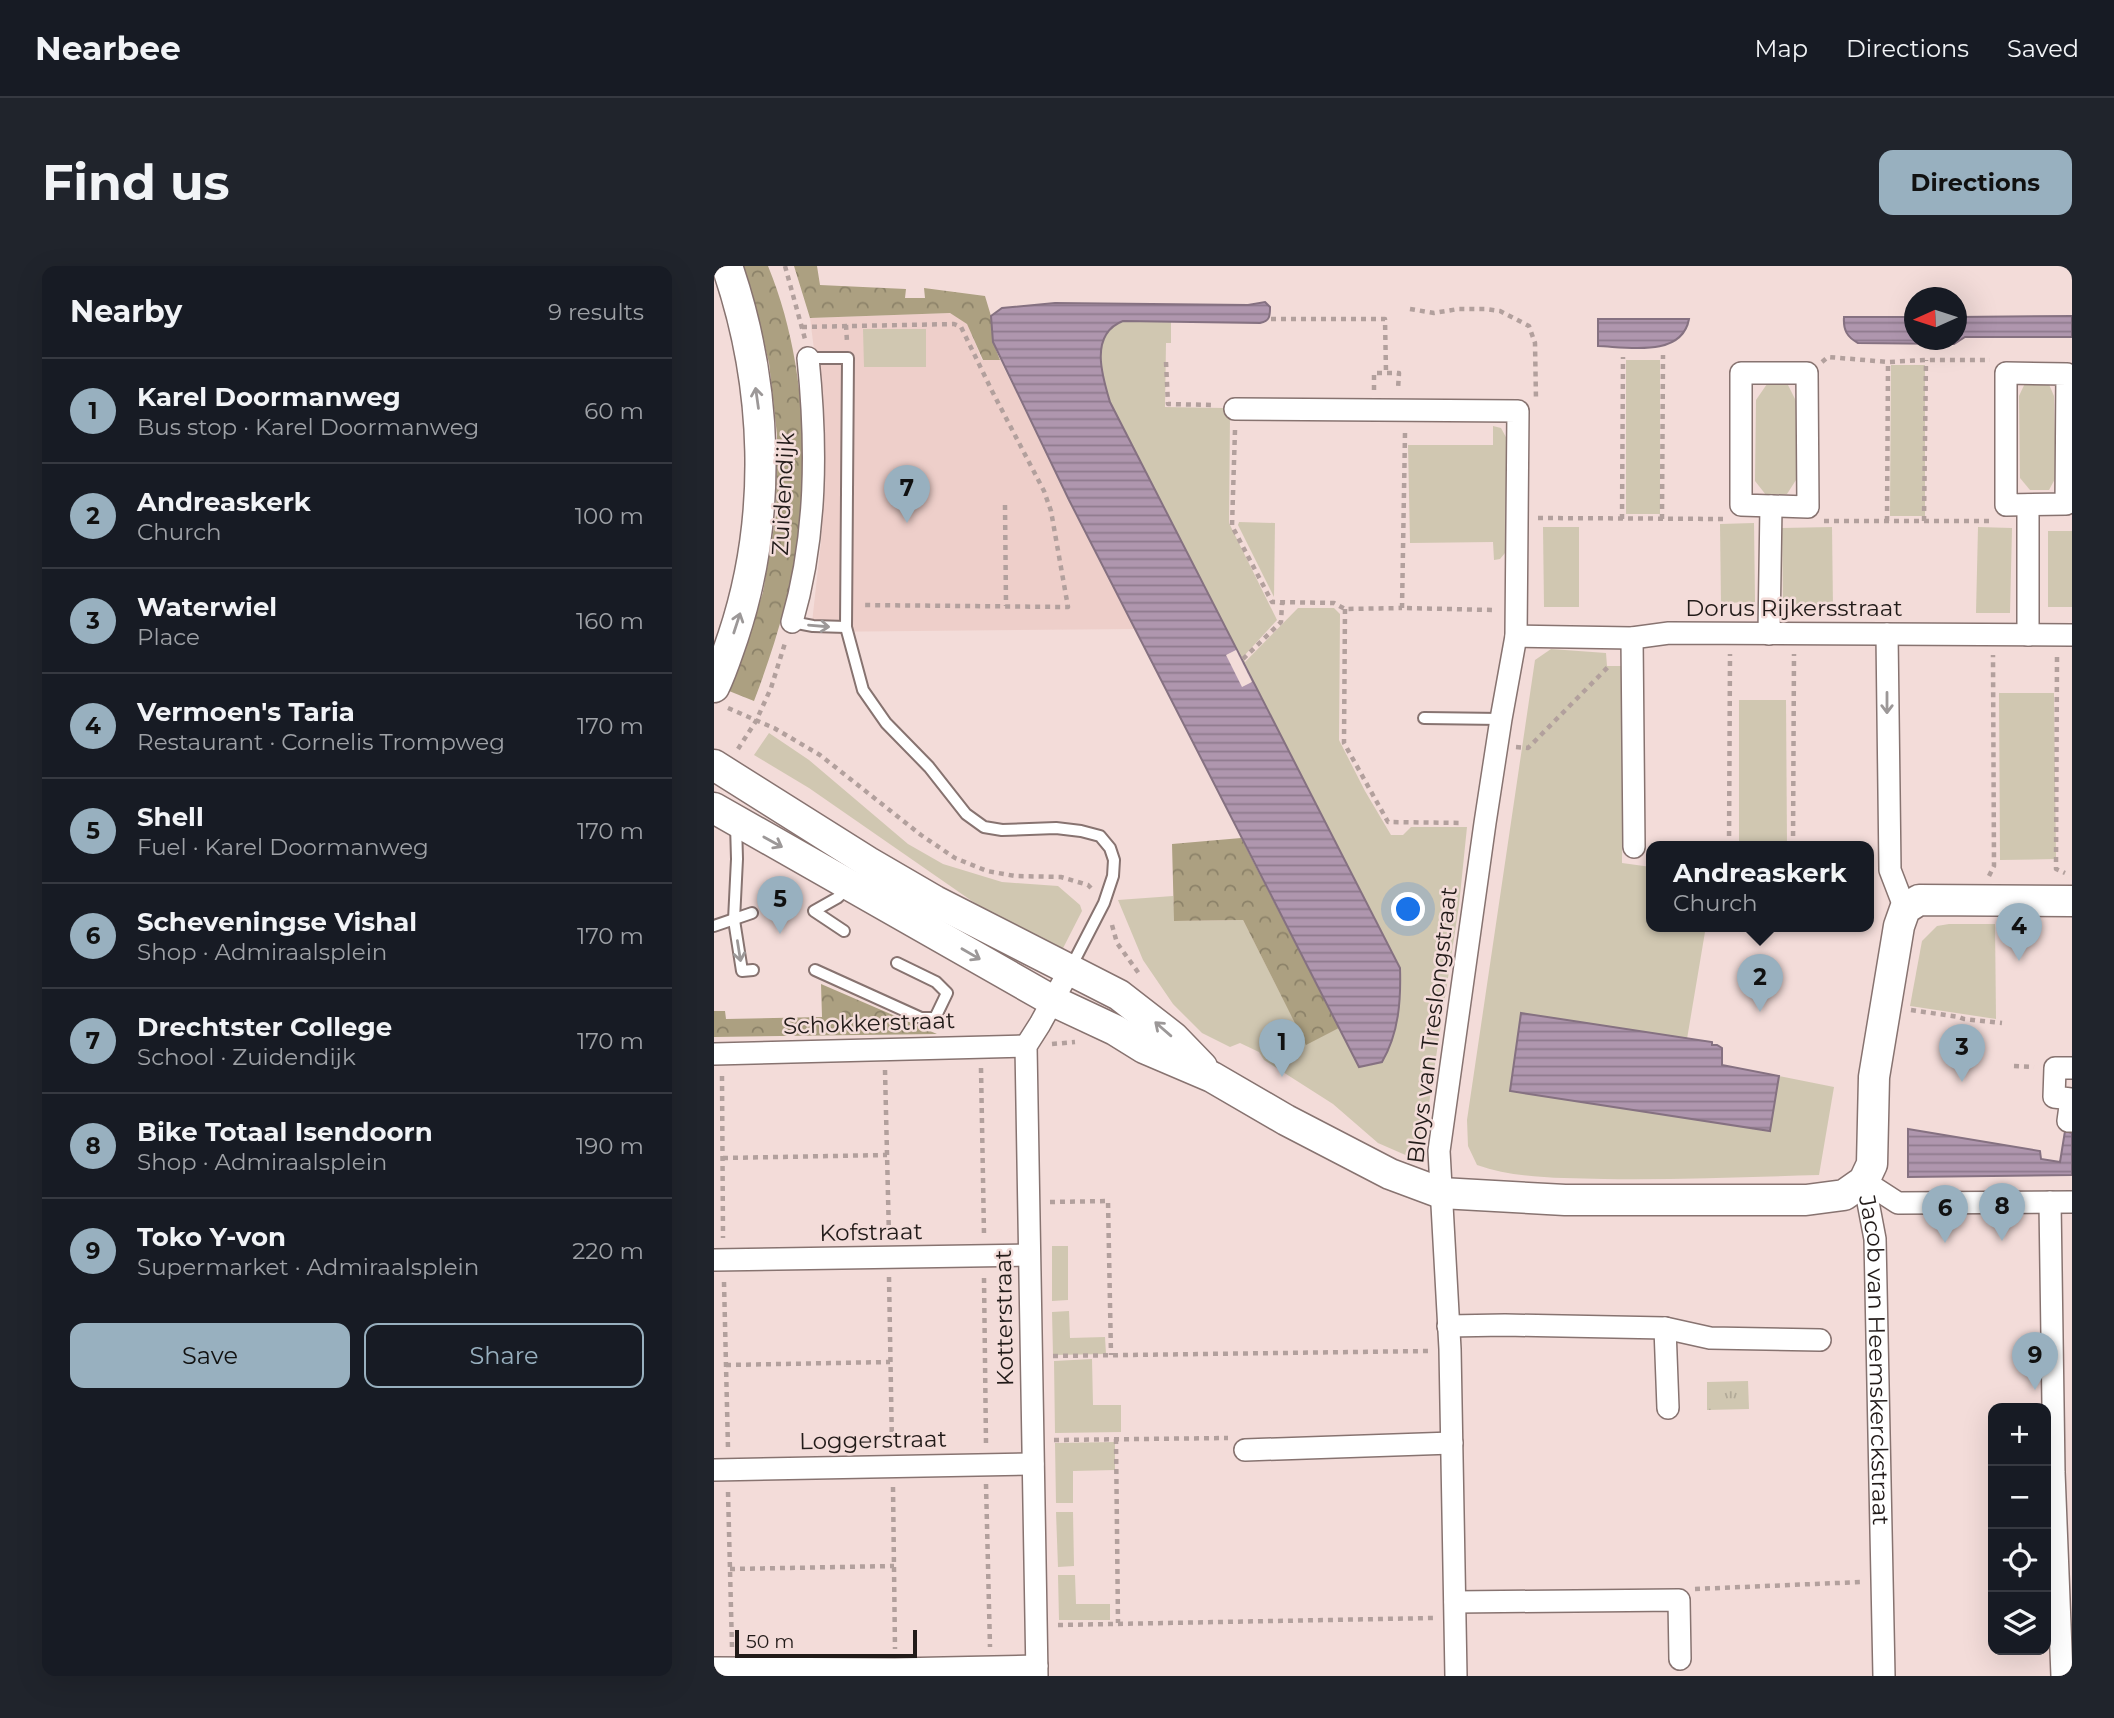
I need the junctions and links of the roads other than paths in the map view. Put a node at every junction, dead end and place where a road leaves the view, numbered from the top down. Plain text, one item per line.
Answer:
1 (726, 266) edge
2 (808, 358) joint
3 (1235, 409) road end
4 (1771, 506) junction
5 (2028, 513) junction
6 (792, 622) joint
7 (846, 627) junction
8 (1887, 634) junction
9 (1769, 635) junction
10 (2028, 635) junction
11 (2065, 635) edge
12 (1516, 636) junction
13 (1632, 638) junction
14 (718, 696) edge
15 (1424, 718) dead end
16 (1501, 719) junction
17 (714, 765) edge
18 (725, 814) edge
19 (1634, 848) dead end
20 (860, 874) junction
21 (2065, 901) edge
22 (1905, 909) junction
23 (752, 913) dead end
24 (734, 920) junction
25 (714, 926) edge
26 (844, 932) dead end
27 (897, 963) dead end
28 (752, 970) dead end
29 (815, 970) dead end
30 (1069, 971) junction
31 (1054, 1001) junction
32 (1026, 1046) junction
33 (718, 1054) edge
34 (2072, 1068) edge
35 (1212, 1077) junction
36 (2072, 1121) edge
37 (1864, 1181) junction
38 (1441, 1193) junction
39 (2050, 1202) junction
40 (2072, 1202) edge
41 (1029, 1255) junction
42 (719, 1260) edge
43 (1448, 1326) junction
44 (1665, 1328) junction
45 (1820, 1340) dead end
46 (1668, 1408) dead end
47 (1452, 1443) junction
48 (1245, 1450) road end
49 (1033, 1464) junction
50 (721, 1469) edge
51 (1455, 1610) junction
52 (1680, 1659) dead end
53 (723, 1668) edge
54 (1037, 1671) edge
55 (1456, 1676) edge
56 (1884, 1676) edge
57 (2062, 1676) edge

14 -> 1 street
2 - 6 street, Zuidendijk
2 - 7 lane
3 - 12 street, Bloys van Treslongstraat
4 - 4 street
4 - 9 street
5 - 5 street
5 - 10 street
6 -> 7 lane
7 - 30 lane
8 - 9 street, Dorus Rijkersstraat
8 - 10 street, Dorus Rijkersstraat
8 -> 22 street
9 - 13 street, Dorus Rijkersstraat
10 - 11 street, Dorus Rijkersstraat
12 - 13 street, Dorus Rijkersstraat
12 - 16 street, Bloys van Treslongstraat
13 - 19 street
15 - 16 lane
16 - 38 street, Bloys van Treslongstraat
17 - 20 street
18 -> 20 street
18 - 24 lane
20 - 26 lane
20 - 30 street
20 -> 31 street
21 - 22 street
22 - 37 street, Jacob van Heemskerckstraat
23 - 24 lane
24 - 25 lane
24 -> 28 lane
27 - 29 lane
30 - 31 street
35 -> 30 street
31 - 32 street
31 - 35 street
32 - 33 street, Schokkerstraat
32 - 41 street, Kotterstraat
34 - 36 street
35 - 38 street
37 - 38 street
37 - 39 street
37 - 56 street, Jacob van Heemskerckstraat
38 - 43 street, Bloys van Treslongstraat
39 - 40 street
39 - 57 street
41 - 42 street, Kofstraat
41 - 49 street, Kotterstraat
43 - 44 street
43 - 47 street, Bloys van Treslongstraat
44 - 45 street
44 - 46 street
47 - 48 street
47 - 51 street, Bloys van Treslongstraat
49 - 50 street, Loggerstraat
49 - 54 street, Kotterstraat
51 - 52 street
51 - 55 street, Bloys van Treslongstraat
53 - 54 street

